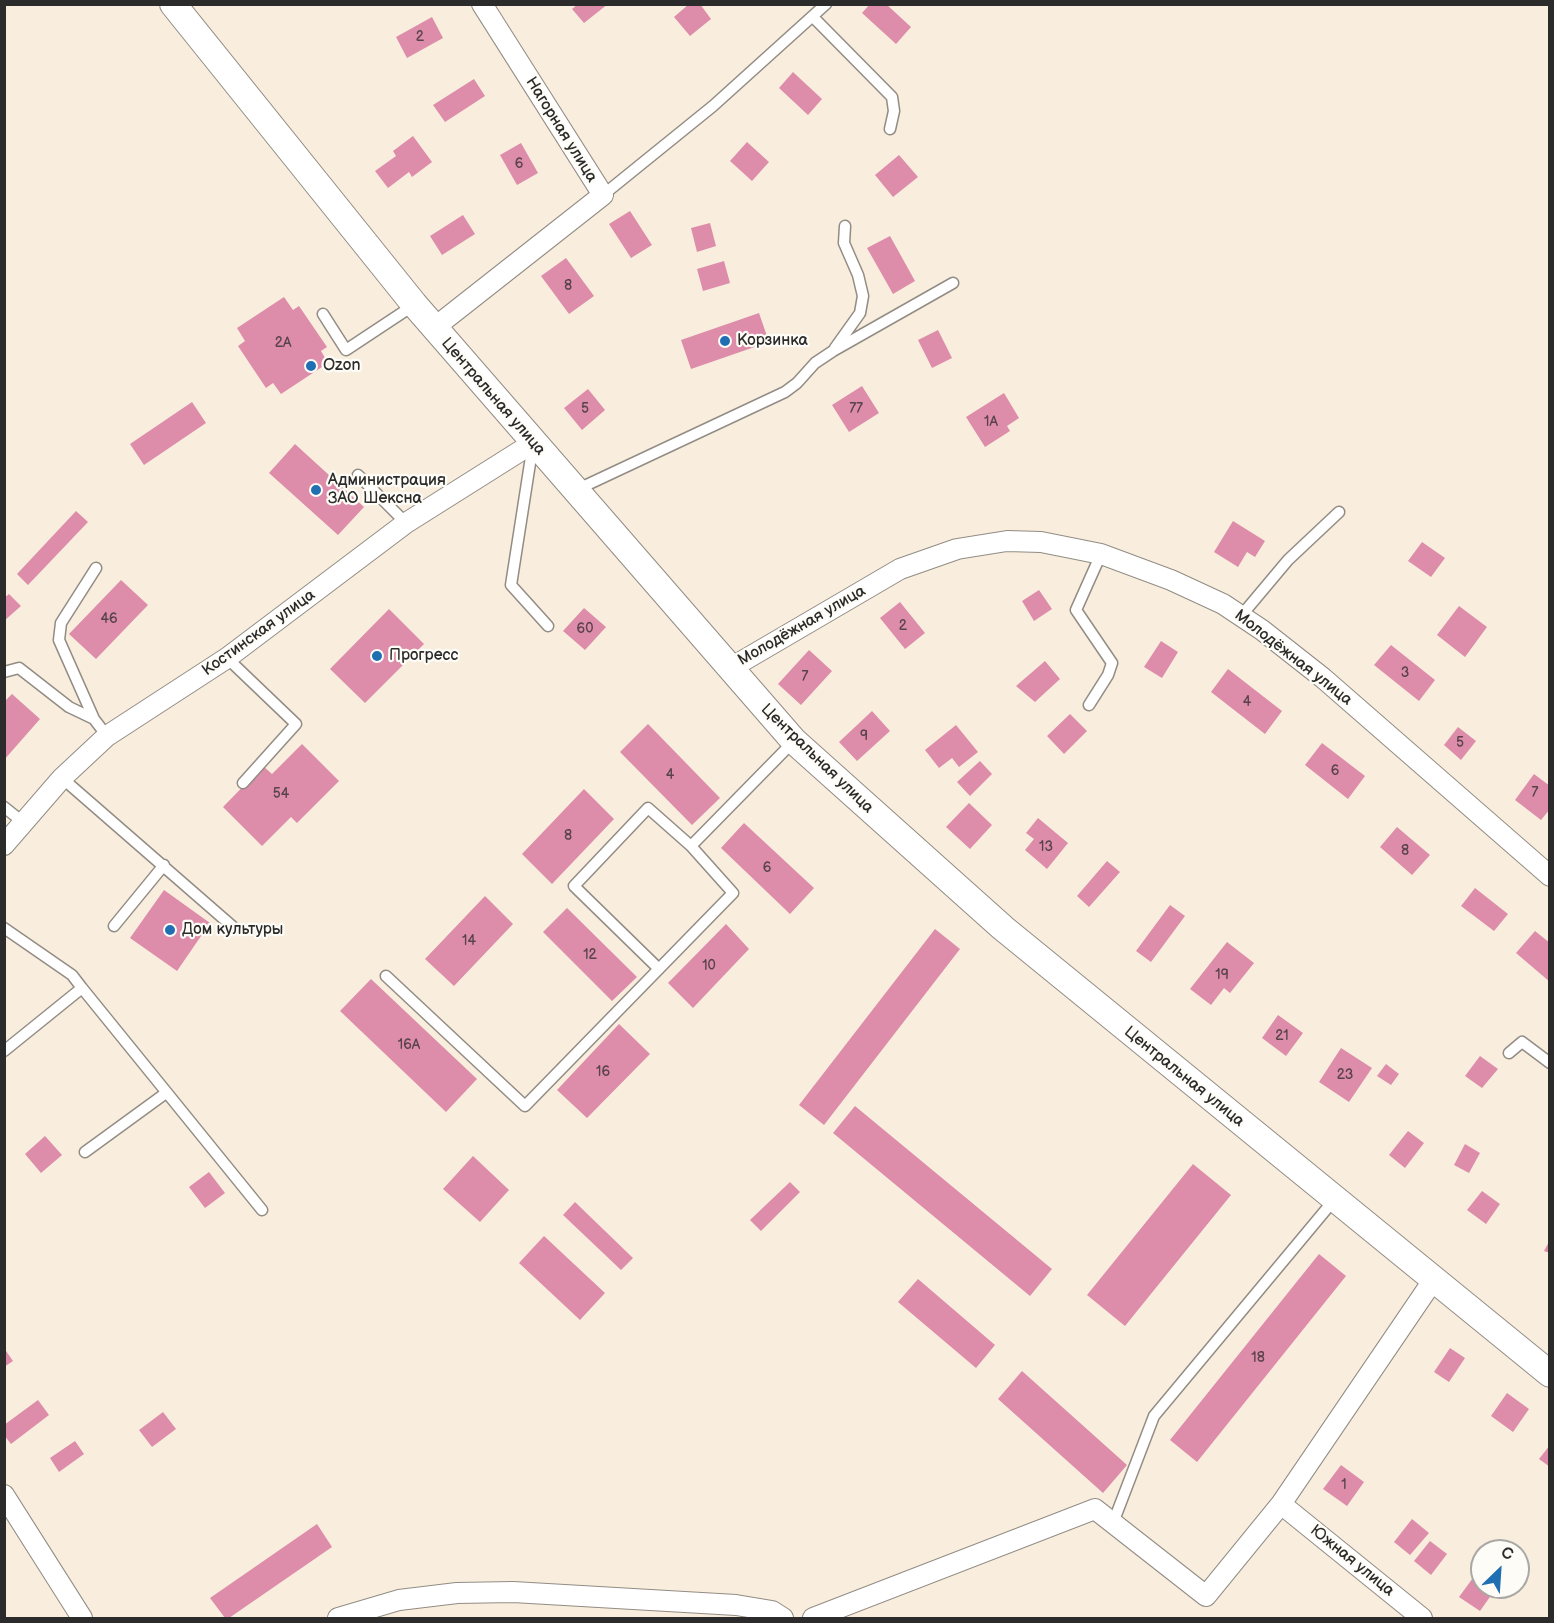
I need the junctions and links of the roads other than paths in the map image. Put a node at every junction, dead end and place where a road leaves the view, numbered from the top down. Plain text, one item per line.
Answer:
1 (482, 4) edge
2 (826, 4) edge
3 (180, 7) edge
4 (814, 18) junction
5 (890, 129) dead end
6 (603, 195) junction
7 (845, 226) dead end
8 (953, 283) dead end
9 (414, 304) junction
10 (323, 314) dead end
11 (434, 328) junction
12 (833, 351) junction
13 (533, 443) junction
14 (358, 476) dead end
15 (575, 490) junction
16 (1339, 512) dead end
17 (406, 523) junction
18 (1101, 554) junction
19 (96, 568) dead end
20 (1241, 616) junction
21 (548, 626) dead end
22 (227, 658) junction
23 (729, 669) junction
24 (4, 672) edge
25 (1089, 705) dead end
26 (94, 719) junction
27 (107, 736) junction
28 (794, 741) junction
29 (62, 778) junction
30 (243, 783) dead end
31 (4, 807) edge
32 (24, 823) junction
33 (4, 845) edge
34 (690, 846) junction
35 (164, 865) junction
36 (1550, 876) edge
37 (114, 926) dead end
38 (232, 926) dead end
39 (4, 928) edge
40 (658, 969) junction
41 (386, 976) dead end
42 (82, 988) junction
43 (4, 1051) edge
44 (1509, 1053) dead end
45 (1550, 1063) edge
46 (166, 1093) junction
47 (85, 1152) dead end
48 (1334, 1200) junction
49 (262, 1210) dead end
50 (1434, 1279) junction
51 (1550, 1374) edge
52 (4, 1495) edge
53 (1281, 1504) junction
54 (1113, 1523) junction
55 (82, 1618) edge
56 (338, 1618) edge
57 (783, 1618) edge
58 (813, 1618) edge
59 (1422, 1618) edge

1 - 6 street, Нагорная улица
2 - 4 lane
3 - 9 street, Центральная улица
4 - 5 lane
4 - 6 lane
6 - 11 street, Нагорная улица
7 - 12 lane
8 - 12 lane
9 - 10 lane
9 - 11 street, Центральная улица
11 - 13 street, Центральная улица
12 - 15 lane
13 - 15 street, Центральная улица
13 - 17 street, Костинская улица
13 - 21 lane
14 - 17 lane
15 - 23 street, Центральная улица
16 - 20 lane
17 - 22 street, Костинская улица
18 - 20 street, Молодёжная улица
18 - 23 street, Молодёжная улица
18 - 25 lane
19 - 26 lane
20 - 36 street, Молодёжная улица
22 - 27 street, Костинская улица
22 - 30 lane
23 - 28 street, Центральная улица
24 - 26 lane
26 - 27 lane
27 - 29 street, Костинская улица
28 - 34 lane
28 - 48 street, Центральная улица
29 - 32 street, Костинская улица
29 - 35 lane
31 - 32 lane
32 - 33 street, Костинская улица
34 - 40 lane
34 - 40 lane
35 - 37 lane
35 - 38 lane
39 - 42 lane
40 - 41 lane
42 - 43 lane
42 - 46 lane
44 - 45 lane
46 - 47 lane
46 - 49 lane
48 - 50 street, Центральная улица
48 - 54 lane
50 - 51 street, Центральная улица
50 - 53 street
52 - 55 street
53 - 54 street
53 - 59 street, Южная улица
54 - 58 street
56 - 57 street

